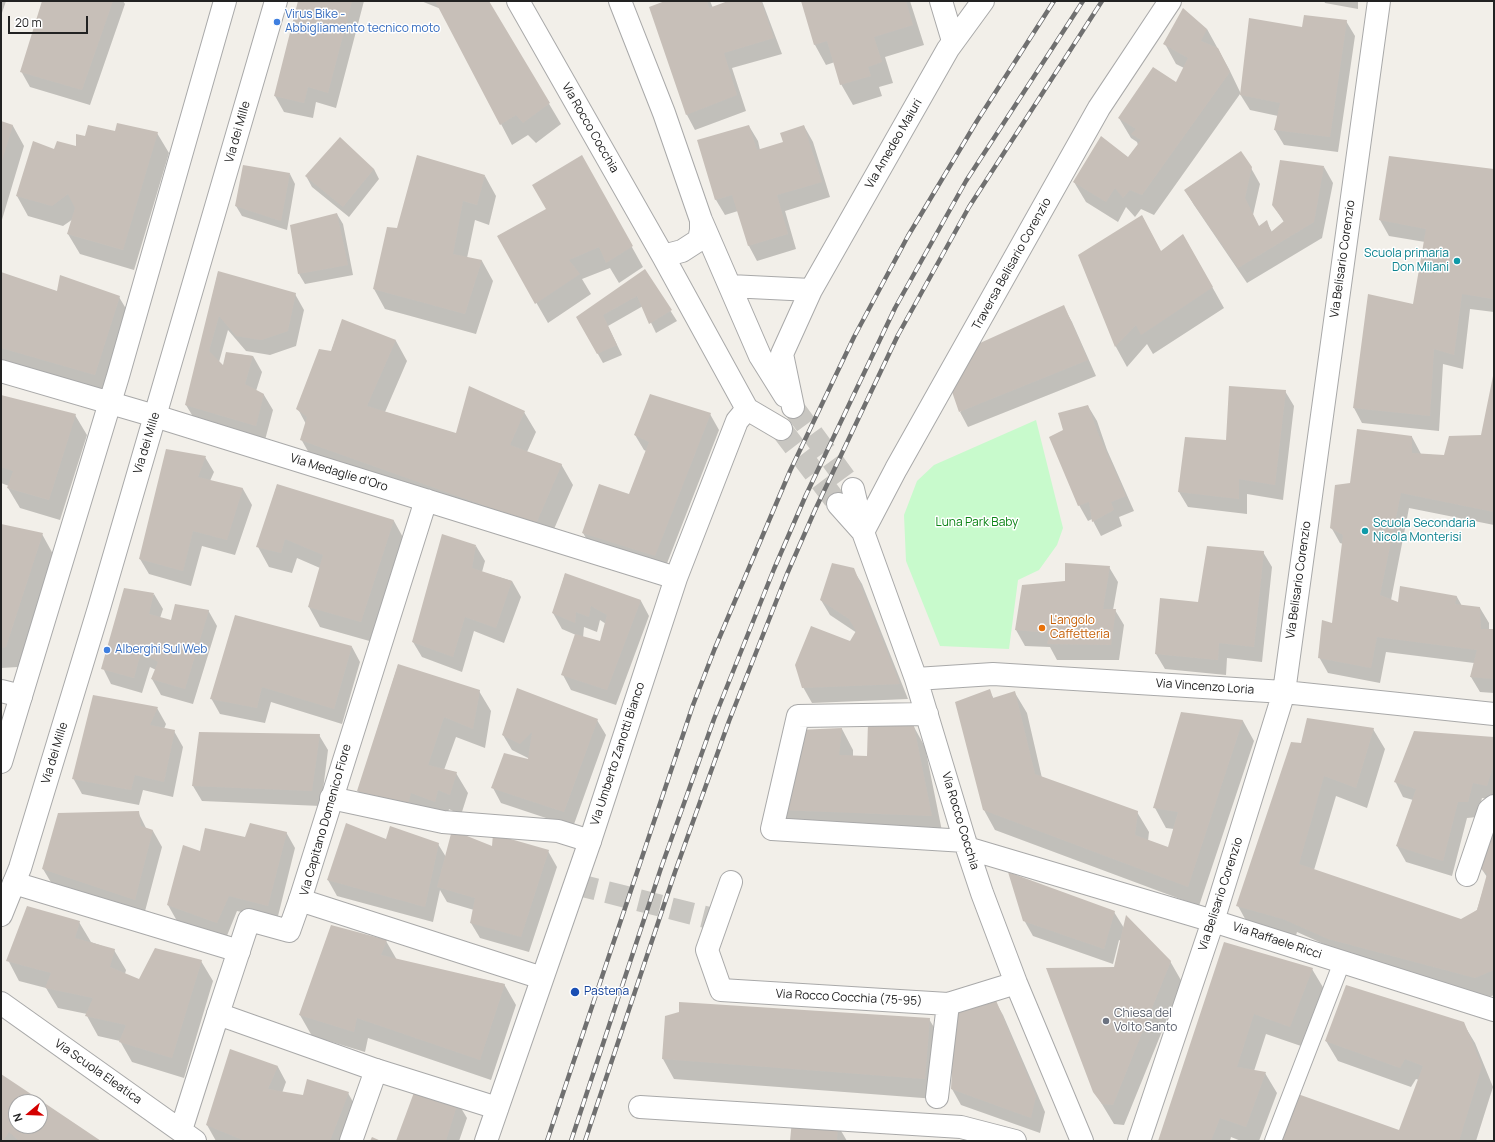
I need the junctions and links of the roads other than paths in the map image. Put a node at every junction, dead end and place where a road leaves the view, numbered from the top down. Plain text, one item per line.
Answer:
1 (225, 1) edge
2 (276, 1) edge
3 (518, 1) edge
4 (620, 1) edge
5 (940, 1) edge
6 (983, 1) edge
7 (1170, 1) edge
8 (1379, 1) edge
9 (953, 41) junction
10 (701, 220) junction
11 (663, 256) junction
12 (730, 286) junction
13 (811, 290) junction
14 (1, 371) edge
15 (110, 402) junction
16 (746, 409) junction
17 (155, 416) junction
18 (781, 428) tunnel mouth
19 (853, 489) tunnel mouth
20 (426, 500) junction
21 (838, 504) tunnel mouth
22 (863, 532) junction
23 (676, 578) junction
24 (916, 679) junction
25 (1284, 692) junction
26 (11, 693) edge
27 (927, 714) junction
28 (1494, 714) edge
29 (1, 762) edge
30 (331, 798) junction
31 (1494, 806) edge
32 (590, 841) junction
33 (966, 844) junction
34 (1467, 875) dead end
35 (731, 882) dead end
36 (14, 884) junction
37 (300, 900) junction
38 (1, 915) edge
39 (1213, 921) junction
40 (239, 950) junction
41 (1342, 962) junction
42 (542, 978) junction
43 (1016, 983) junction
44 (1, 1003) edge
45 (948, 1004) junction
46 (1494, 1010) edge
47 (218, 1014) junction
48 (376, 1070) junction
49 (937, 1097) dead end
50 (640, 1107) dead end
51 (497, 1108) junction
52 (191, 1138) edge
53 (351, 1141) edge
54 (486, 1141) edge
55 (1015, 1141) edge
56 (1082, 1141) edge
57 (1139, 1141) edge
58 (1273, 1141) edge

1 - 15 street
2 - 17 street, Via dei Mille
3 - 11 street, Via Rocco Cocchia
4 - 10 street
5 - 9 street
6 - 9 street, Via Amedeo Maiuri
7 - 22 street, Traversa Belisario Corenzio
8 - 25 street, Via Belisario Corenzio
9 - 13 street, Via Amedeo Maiuri
10 - 11 street
10 - 12 street
11 - 16 street, Via Rocco Cocchia
12 - 13 street
12 - 13 street, Via Amedeo Maiuri
14 - 15 street, Via Medaglie d'Oro
15 - 17 street, Via Medaglie d'Oro
15 - 26 street
16 - 18 street
16 - 23 street, Via Umberto Zanotti Bianco
17 - 20 street, Via Medaglie d'Oro
17 - 36 street, Via dei Mille
19 - 22 street
20 - 23 street, Via Medaglie d'Oro
20 - 30 street, Via Capitano Domenico Fiore
21 - 22 street, Via Rocco Cocchia
22 - 24 street, Via Rocco Cocchia
23 - 32 street, Via Umberto Zanotti Bianco
24 - 25 street, Via Vincenzo Loria
24 - 27 street, Via Rocco Cocchia
25 - 28 street, Via Vincenzo Loria
25 - 39 street, Via Belisario Corenzio
26 - 29 street
27 - 33 street, Via Rocco Cocchia
27 - 33 street, Via Raffaele Ricci
30 - 32 street
30 - 37 street, Via Capitano Domenico Fiore
31 - 34 street
32 - 42 street, Via Umberto Zanotti Bianco
33 - 39 street, Via Raffaele Ricci
33 - 43 street, Via Rocco Cocchia
35 - 45 street, Via Rocco Cocchia (75-95)
36 - 38 street, Via dei Mille
36 - 40 street
37 - 40 street
37 - 42 street, Via Capitano Domenico Fiore
39 - 41 street, Via Raffaele Ricci
39 - 57 street, Via Belisario Corenzio
40 - 47 street
41 - 46 street, Via Raffaele Ricci
41 - 58 lane
42 - 51 street, Via Umberto Zanotti Bianco
43 - 45 street, Via Rocco Cocchia (75-95)
43 - 56 street, Via Rocco Cocchia
44 - 52 street, Via Scuola Eleatica
45 - 49 street
47 - 48 street
47 - 52 street
48 - 51 street
48 - 53 street
50 - 55 street
51 - 54 street, Via Umberto Zanotti Bianco

